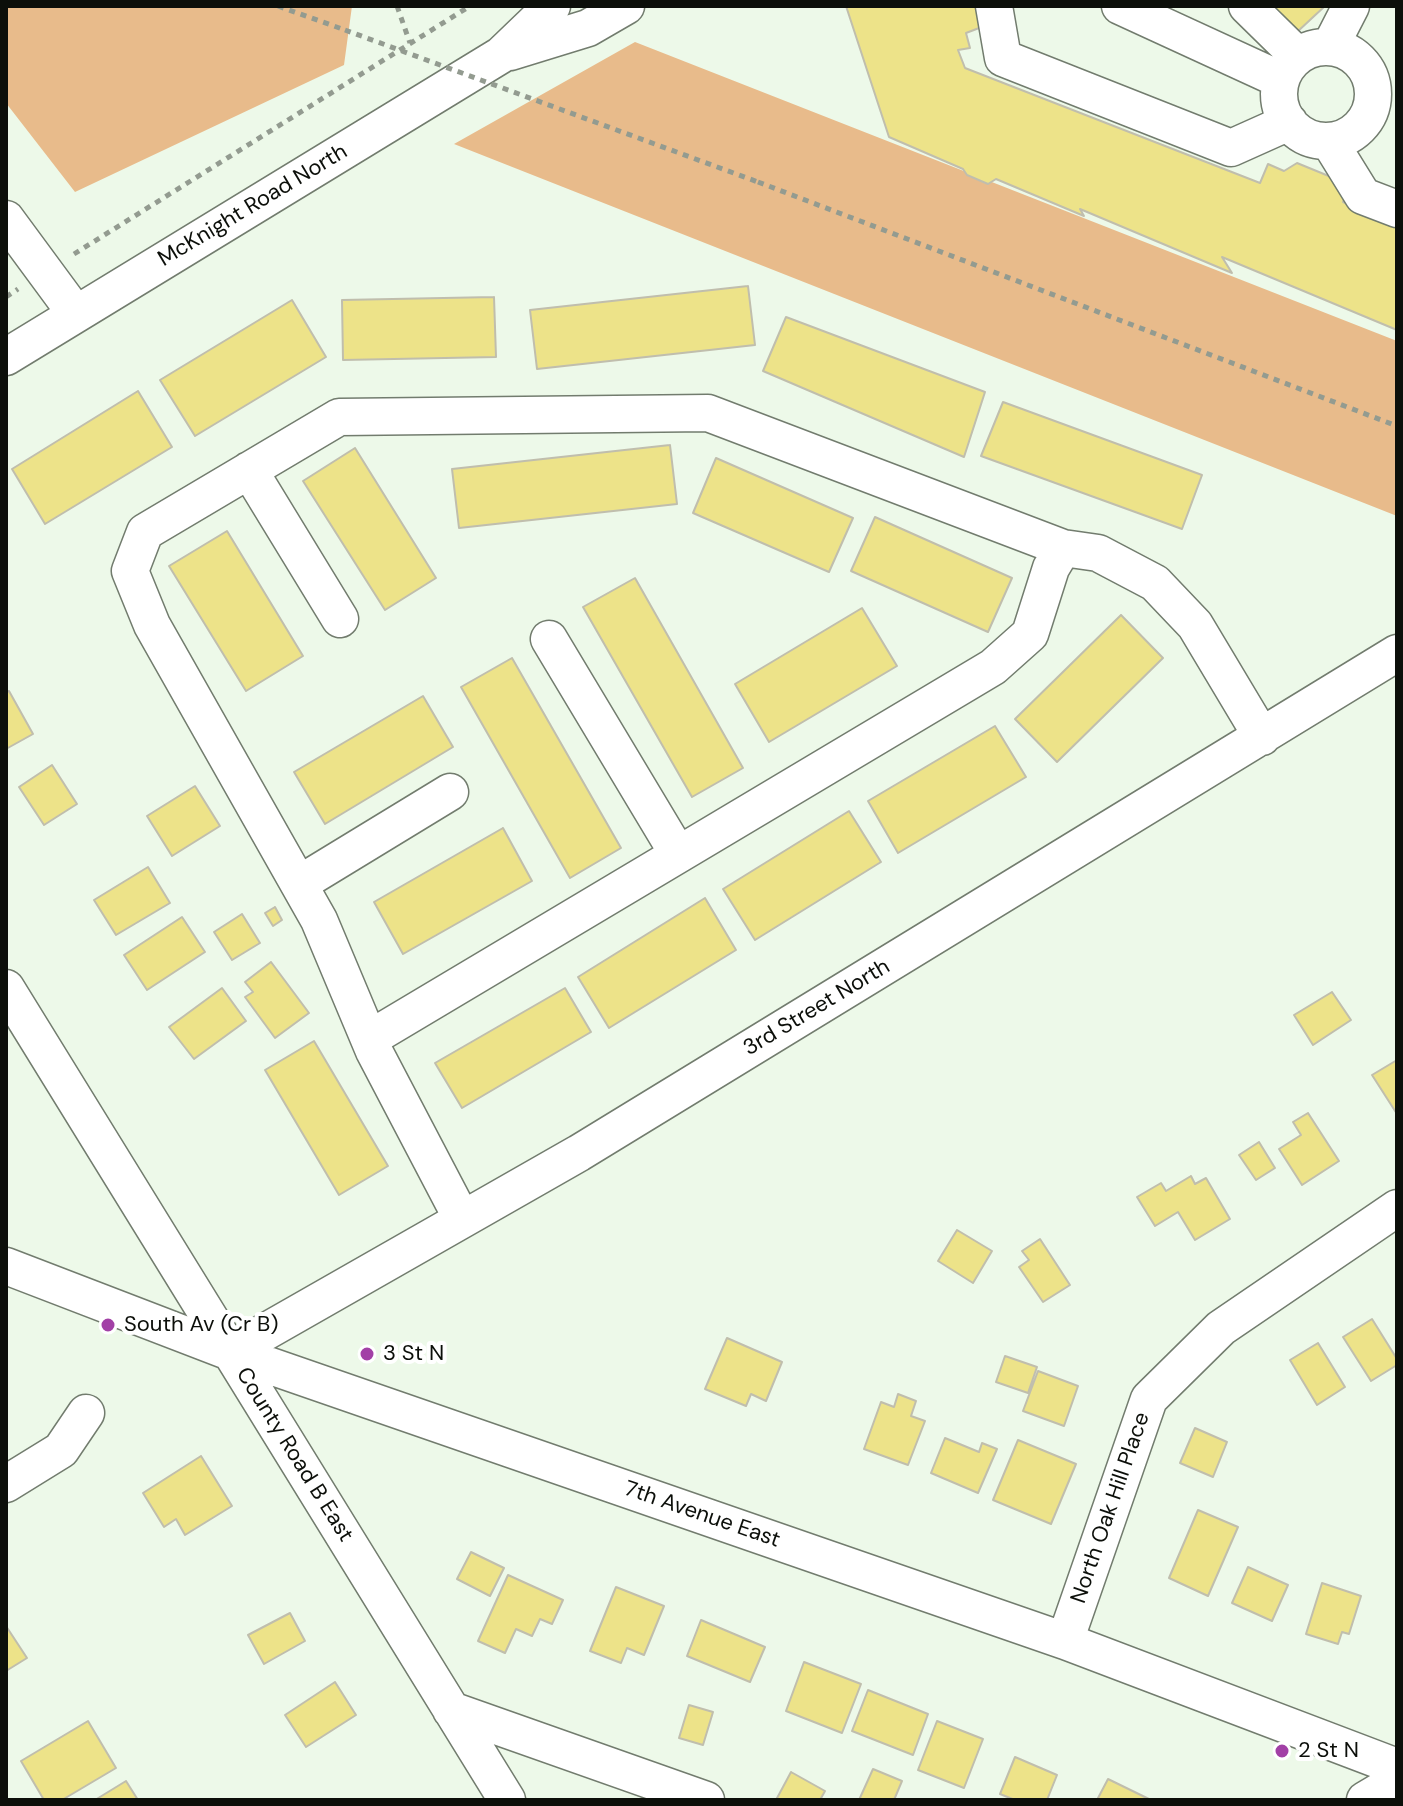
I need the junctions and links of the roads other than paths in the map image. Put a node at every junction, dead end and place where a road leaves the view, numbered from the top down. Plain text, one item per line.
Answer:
1 (552, 6) edge
2 (626, 6) edge
3 (994, 6) edge
4 (1120, 6) edge
5 (1247, 6) edge
6 (1351, 6) edge
7 (501, 55) junction
8 (1303, 61) junction
9 (1385, 104) edge
10 (1289, 122) junction
11 (1329, 141) junction
12 (1397, 209) edge
13 (6, 219) edge
14 (76, 314) junction
15 (6, 357) edge
16 (249, 470) junction
17 (1063, 548) junction
18 (340, 619) dead end
19 (549, 639) dead end
20 (1397, 653) edge
21 (1262, 737) junction
22 (450, 792) dead end
23 (678, 854) junction
24 (299, 884) junction
25 (6, 988) edge
26 (369, 1039) junction
27 (1397, 1208) edge
28 (462, 1219) junction
29 (6, 1266) edge
30 (230, 1352) junction
31 (86, 1413) dead end
32 (6, 1484) edge
33 (1065, 1641) junction
34 (451, 1710) junction
35 (1397, 1767) edge
36 (1397, 1781) edge
37 (507, 1800) edge
38 (706, 1800) edge
39 (1365, 1800) edge

1 - 7 street, McKnight Road North
2 - 7 street, McKnight Road North
3 - 10 street
4 - 8 street
5 - 8 street
6 - 8 street
7 - 14 street, McKnight Road North
8 - 9 street
8 - 10 street
9 - 11 street
10 - 11 street
11 - 12 street
13 - 14 street
14 - 15 street, McKnight Road North
16 - 17 street
16 - 18 street
16 - 24 street
17 - 21 street
17 - 23 street
19 - 23 street
20 - 21 street, 3rd Street North
21 - 28 street, 3rd Street North
22 - 24 street
23 - 26 street
24 - 26 street
25 - 30 street, County Road B East
26 - 28 street
27 - 33 street, North Oak Hill Place
28 - 30 street, 3rd Street North
29 - 30 street, 7th Avenue East
30 - 33 street, 7th Avenue East
30 - 34 street, County Road B East
31 - 32 street
33 - 35 street, 7th Avenue East
34 - 37 street, County Road B East
34 - 38 street
36 - 39 street

